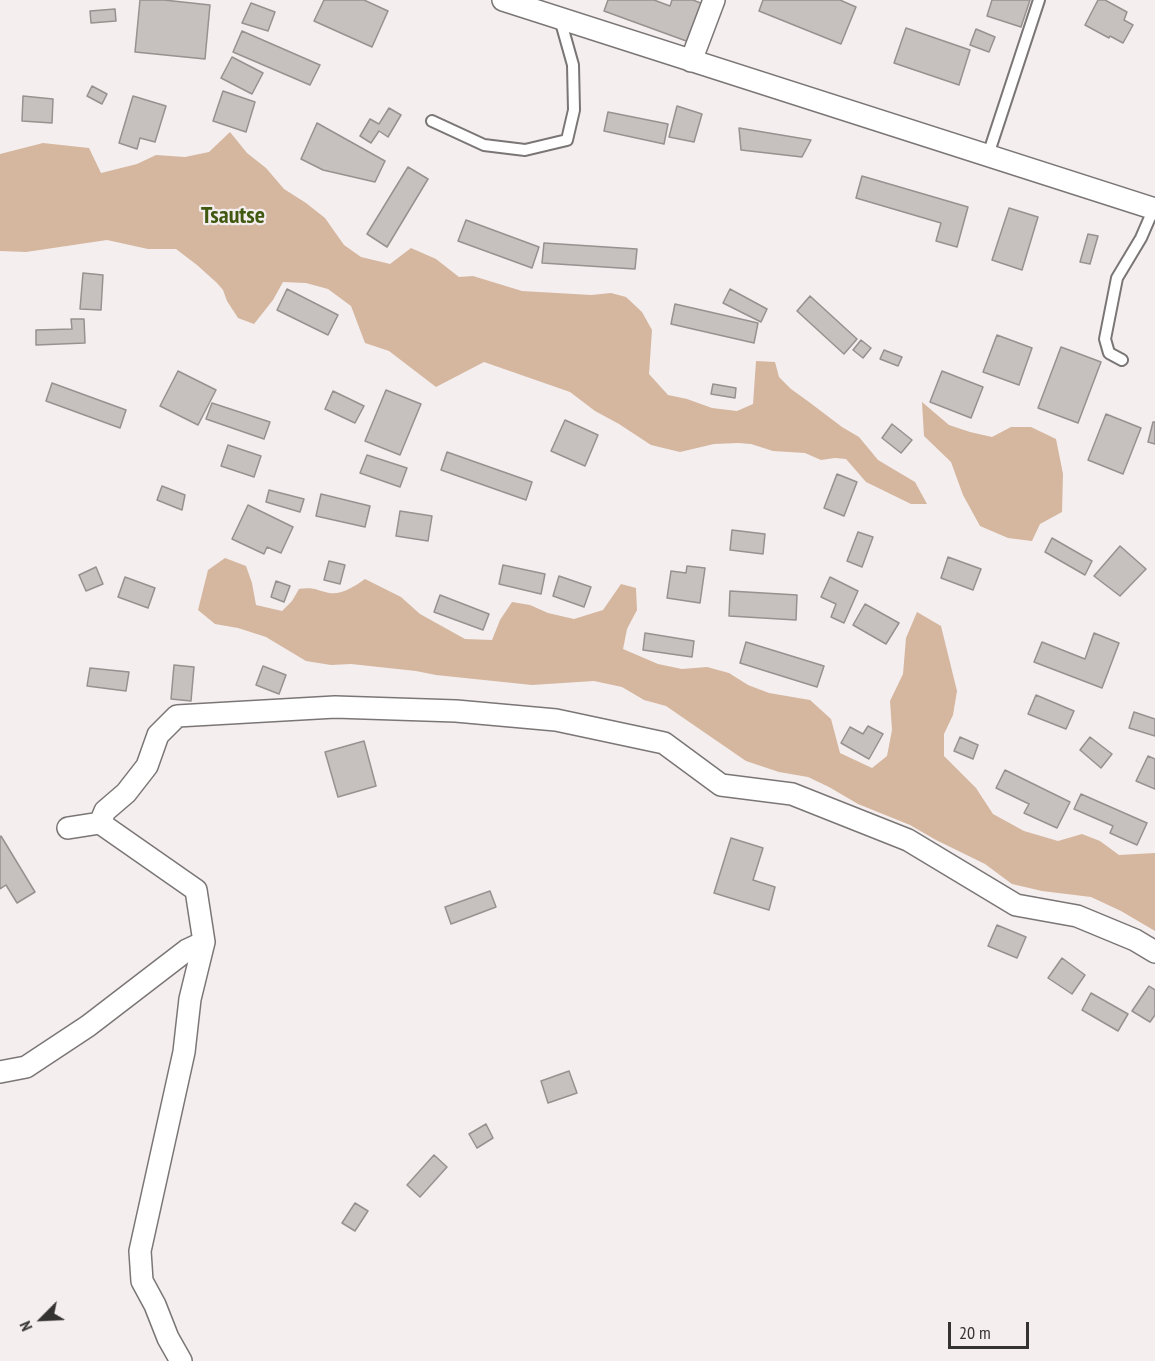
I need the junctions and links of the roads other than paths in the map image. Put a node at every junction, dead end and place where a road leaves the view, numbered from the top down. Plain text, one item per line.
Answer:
1 (503, 0) edge
2 (714, 0) edge
3 (1038, 0) edge
4 (560, 18) junction
5 (691, 61) junction
6 (432, 121) dead end
7 (988, 155) junction
8 (1154, 208) edge
9 (1122, 360) dead end
10 (100, 823) junction
11 (68, 828) dead end
12 (204, 942) junction
13 (1155, 952) edge
14 (0, 1072) edge
15 (181, 1361) edge

1 - 4 street
2 - 5 street
3 - 7 lane
4 - 5 street
4 - 6 lane
5 - 7 street
7 - 8 street
8 - 9 lane
10 - 11 street
10 - 12 street
10 - 13 street
12 - 14 street
12 - 15 street

